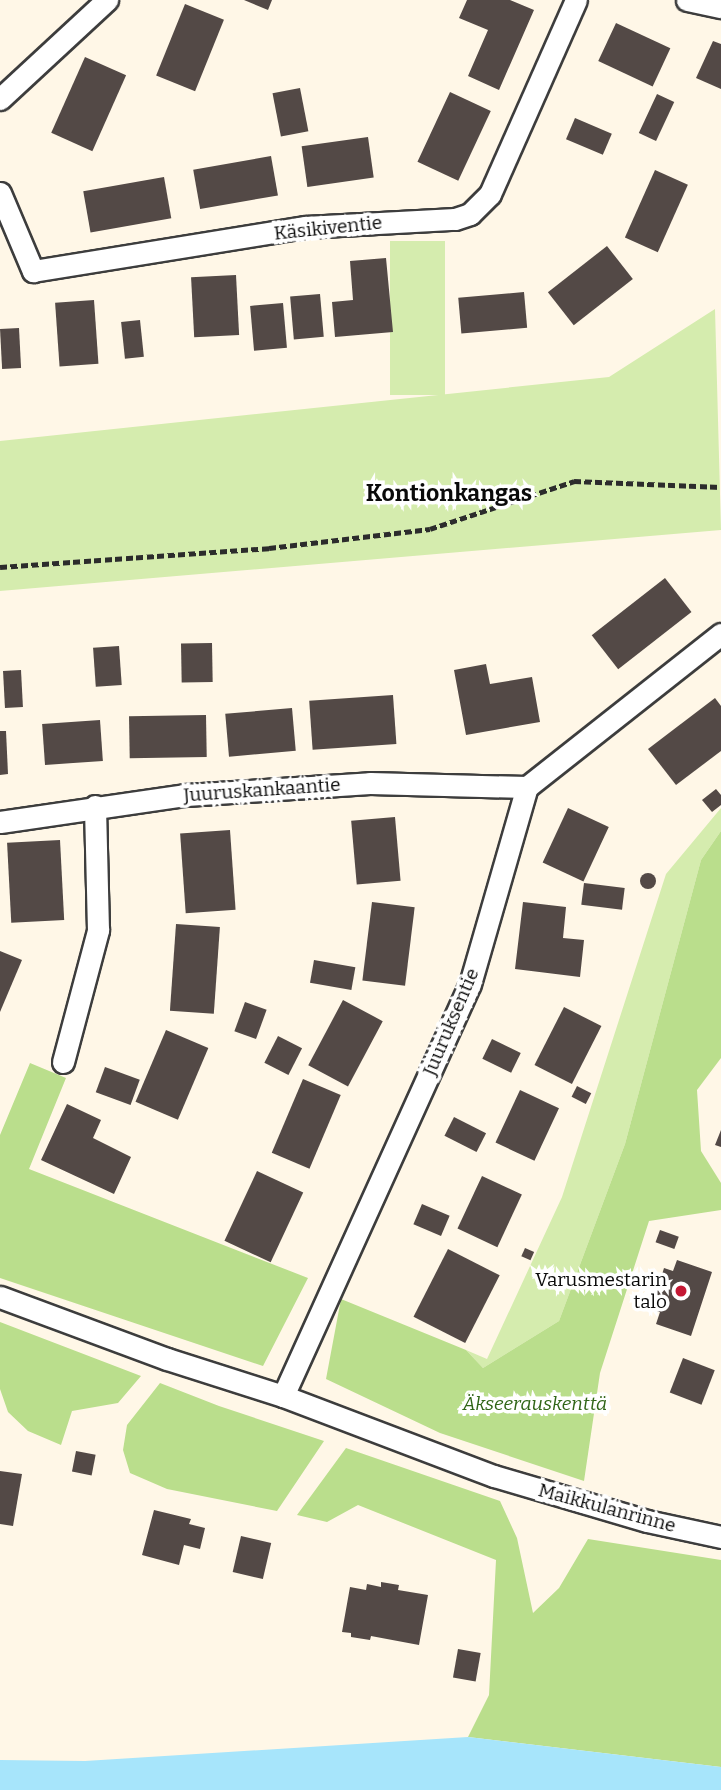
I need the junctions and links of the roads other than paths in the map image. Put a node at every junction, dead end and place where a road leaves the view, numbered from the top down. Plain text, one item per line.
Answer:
1 (107, 0) edge
2 (576, 0) edge
3 (687, 0) edge
4 (721, 7) edge
5 (0, 99) edge
6 (0, 193) edge
7 (721, 634) edge
8 (527, 787) junction
9 (95, 806) junction
10 (0, 822) edge
11 (63, 1062) dead end
12 (0, 1297) edge
13 (283, 1396) junction
14 (721, 1536) edge

1 - 5 street
2 - 6 street, Käsikiventie
3 - 4 street
7 - 8 street
8 - 9 street, Juuruskankaantie
8 - 13 street, Juuruksentie
9 - 10 street, Juuruskankaantie
9 - 11 street
12 - 13 street
13 - 14 street, Maikkulanrinne

